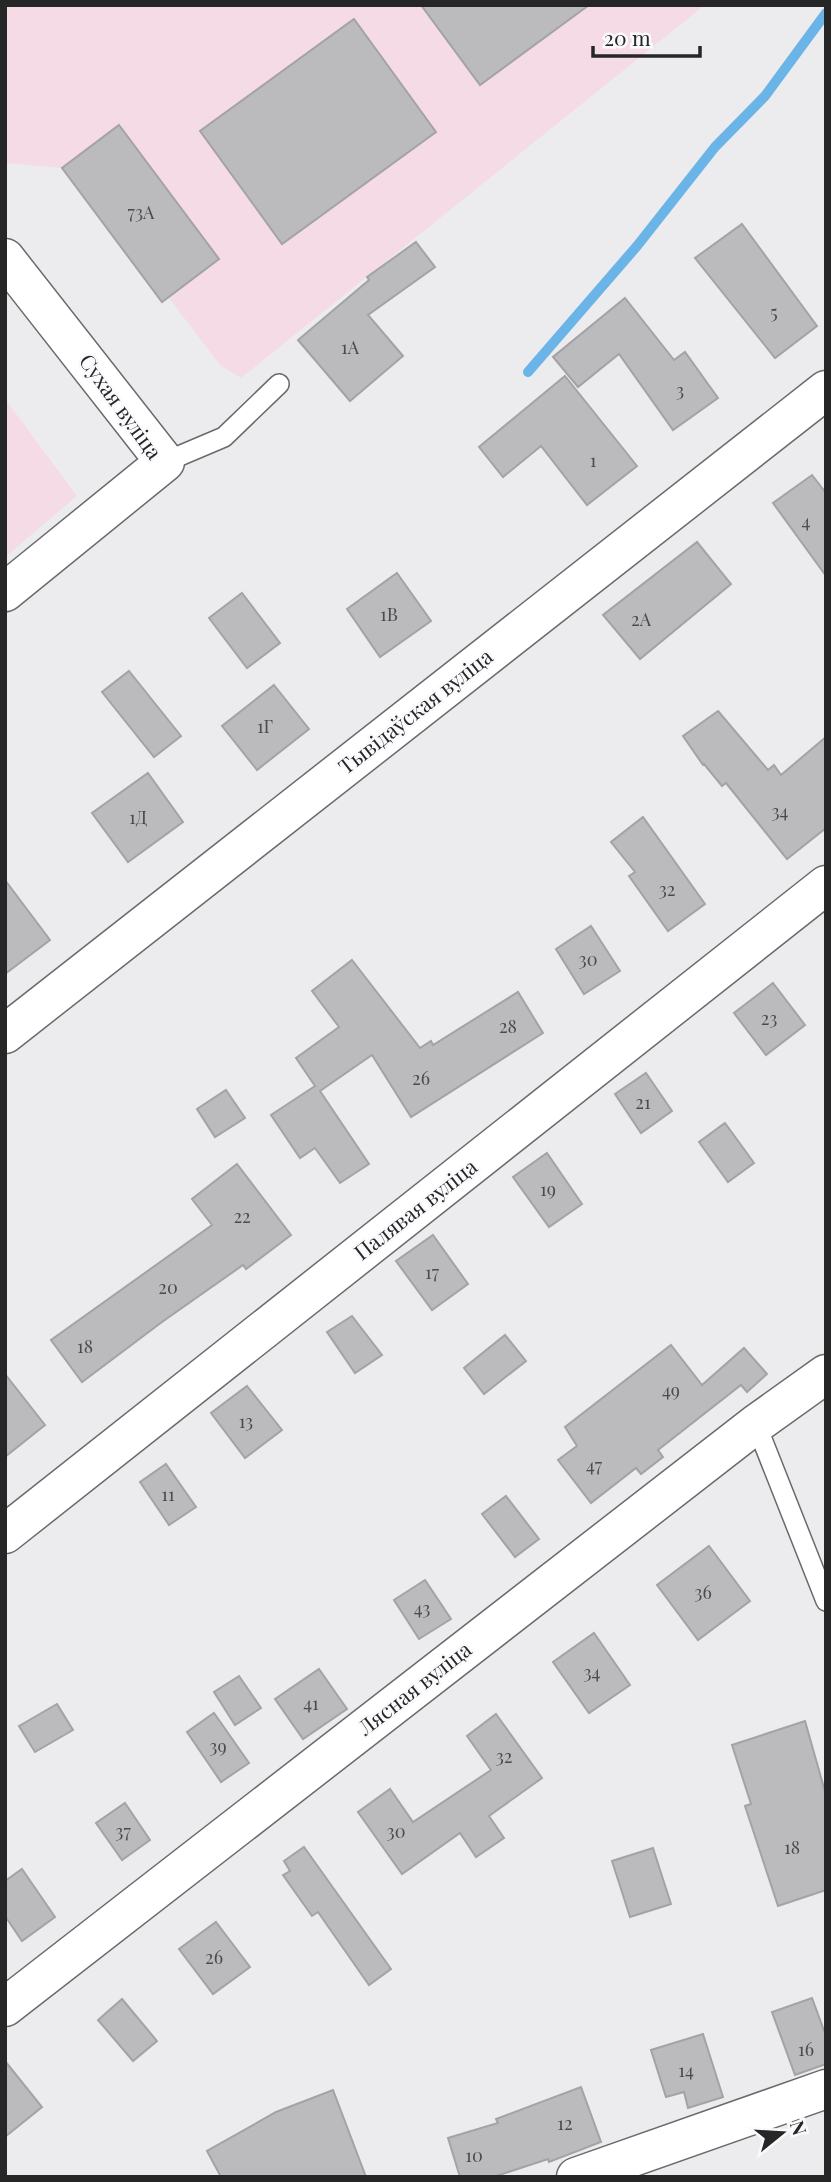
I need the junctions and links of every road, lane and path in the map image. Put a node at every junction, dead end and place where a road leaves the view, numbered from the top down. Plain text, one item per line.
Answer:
1 (5, 258) edge
2 (279, 384) dead end
3 (826, 390) edge
4 (165, 461) junction
5 (5, 592) edge
6 (826, 885) edge
7 (5, 1034) edge
8 (826, 1374) edge
9 (757, 1424) junction
10 (5, 1534) edge
11 (826, 1601) edge
12 (5, 2007) edge
13 (826, 2089) edge
14 (576, 2177) edge

1 - 4 street, Сухая вуліца
2 - 4 lane
3 - 7 street, Тывідаўская вуліца
4 - 5 street, Сухая вуліца
6 - 10 street, Палявая вуліца
8 - 9 street, Лясная вуліца
9 - 11 lane
9 - 12 street, Лясная вуліца
13 - 14 street

